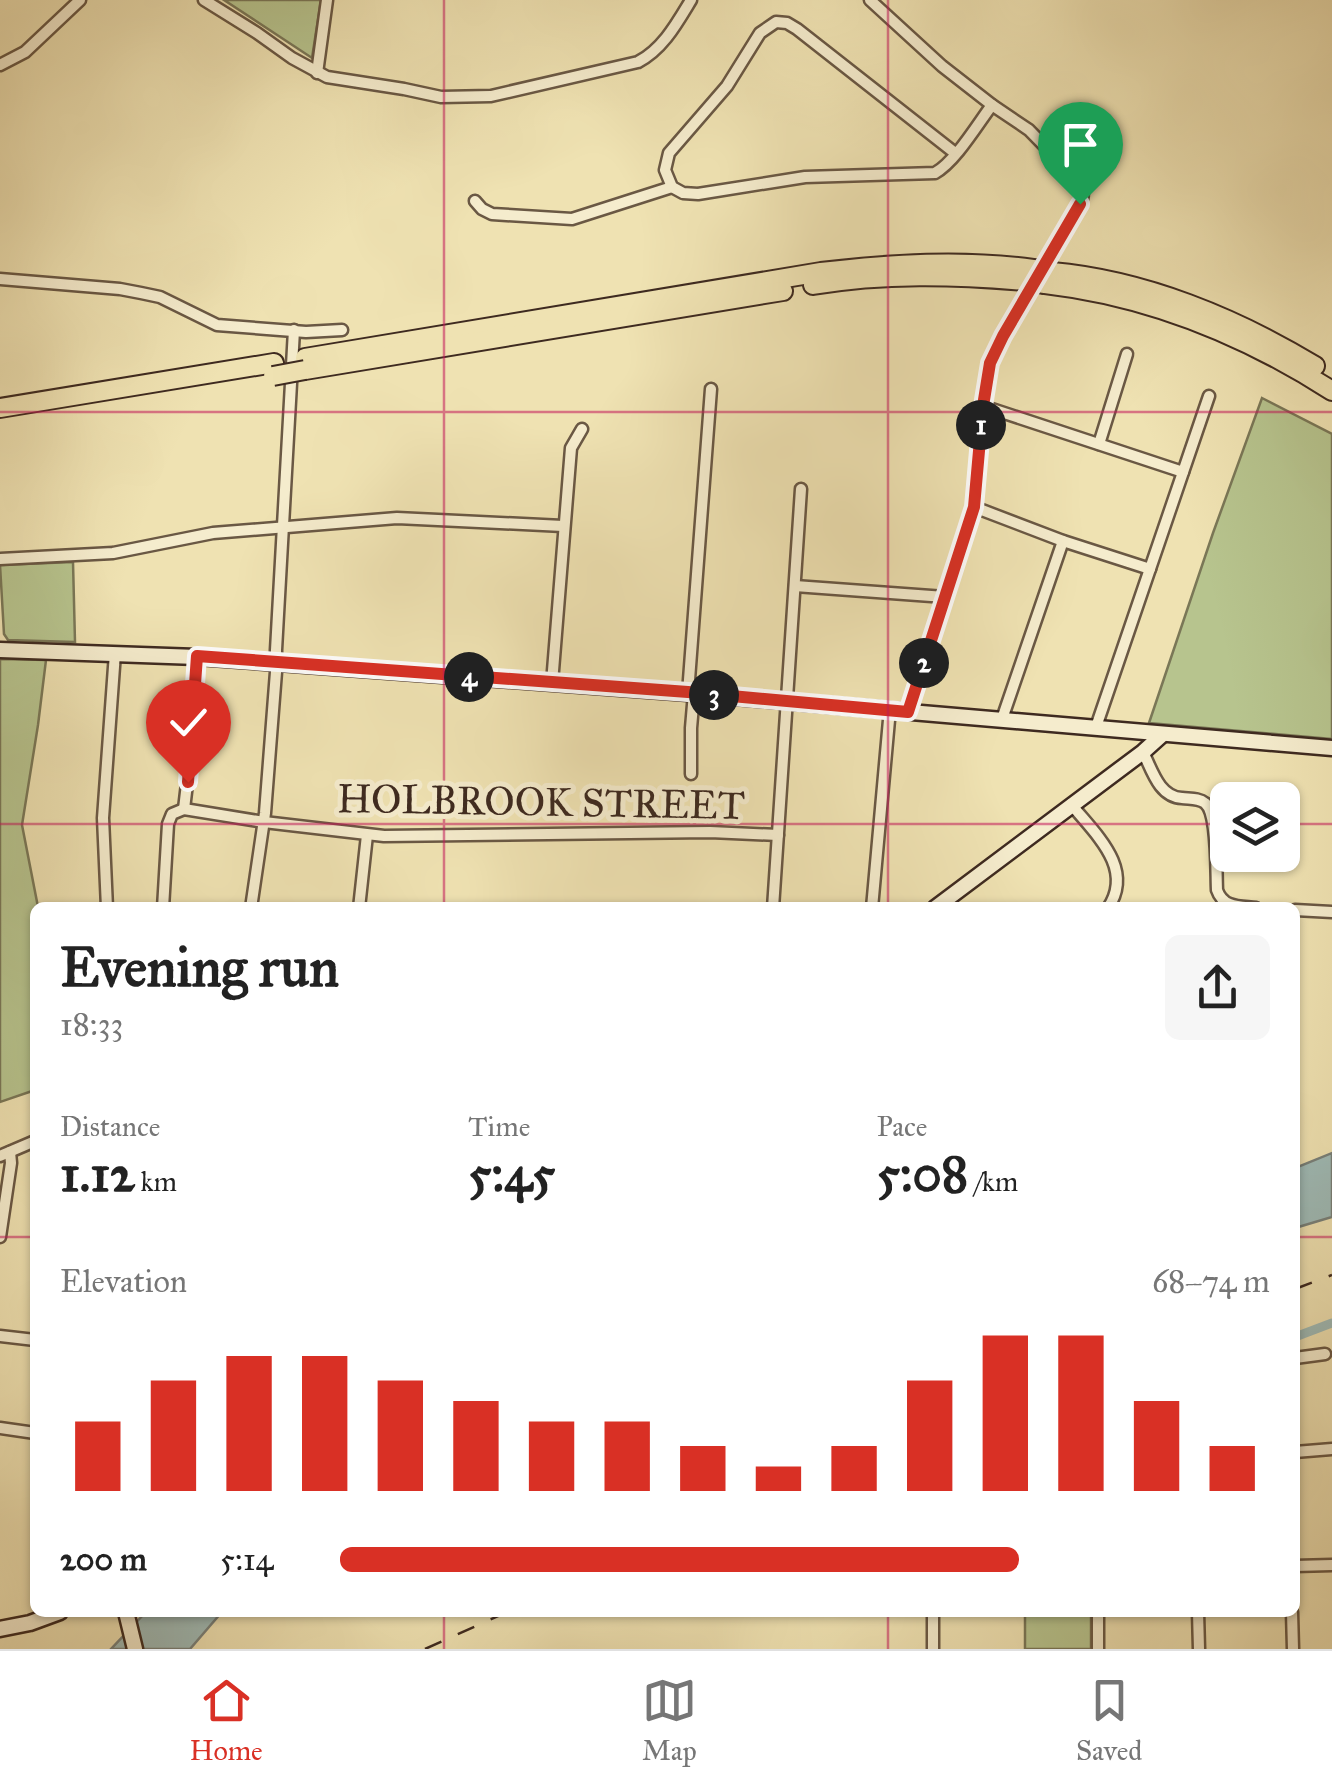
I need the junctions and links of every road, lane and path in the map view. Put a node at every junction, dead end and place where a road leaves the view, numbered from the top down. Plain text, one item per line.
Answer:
1 (80, 0) edge
2 (204, 0) edge
3 (327, 0) edge
4 (691, 0) edge
5 (870, 0) edge
6 (0, 65) edge
7 (316, 72) junction
8 (992, 105) junction
9 (955, 153) junction
10 (672, 187) junction
11 (475, 201) dead end
12 (1039, 277) junction
13 (0, 279) edge
14 (294, 330) junction
15 (342, 330) dead end
16 (1127, 354) dead end
17 (274, 369) junction
18 (1332, 376) edge
19 (711, 389) dead end
20 (1332, 390) edge
21 (1209, 396) dead end
22 (983, 406) junction
23 (0, 408) edge
24 (0, 420) edge
25 (582, 429) dead end
26 (1099, 444) junction
27 (1183, 472) junction
28 (801, 489) dead end
29 (974, 507) junction
30 (284, 526) junction
31 (563, 526) junction
32 (1063, 541) junction
33 (0, 558) edge
34 (1150, 568) junction
35 (795, 586) junction
36 (945, 597) junction
37 (0, 646) edge
38 (115, 653) junction
39 (197, 656) junction
40 (276, 662) junction
41 (552, 683) junction
42 (691, 693) junction
43 (786, 700) junction
44 (890, 709) junction
45 (908, 712) junction
46 (1002, 718) junction
47 (1096, 727) junction
48 (1162, 734) junction
49 (1332, 748) edge
50 (1144, 752) junction
51 (691, 774) dead end
52 (1071, 804) junction
53 (184, 809) junction
54 (264, 822) junction
55 (367, 835) junction
56 (778, 835) junction
57 (108, 902) edge
58 (163, 902) edge
59 (253, 902) edge
60 (360, 902) edge
61 (773, 902) edge
62 (873, 902) edge
63 (943, 902) edge
64 (1111, 902) edge
65 (1226, 902) edge
66 (1300, 910) edge
67 (1332, 912) edge
68 (30, 1143) edge
69 (5, 1154) edge
70 (0, 1237) edge
71 (0, 1336) edge
72 (30, 1339) edge
73 (1325, 1354) dead end
74 (1300, 1357) edge
75 (0, 1428) edge
76 (30, 1432) edge
77 (1332, 1449) edge
78 (1300, 1452) edge
79 (1300, 1566) edge
80 (1332, 1566) edge
81 (46, 1617) edge
82 (127, 1617) edge
83 (933, 1617) edge
84 (1098, 1617) edge
85 (1198, 1617) edge
86 (1292, 1617) edge
87 (0, 1629) edge
88 (136, 1649) edge
89 (934, 1649) edge
90 (1098, 1649) edge
91 (1199, 1649) edge
92 (1293, 1649) edge

1 - 6 street
2 - 7 street
3 - 7 street
4 - 7 street
5 - 8 street
8 - 9 street
8 - 22 street
9 - 10 street
9 - 10 street
10 - 11 street
12 - 17 highway, bridge
12 - 18 highway
12 - 20 highway
13 - 14 street
14 - 15 street
14 - 30 street
16 - 26 street
17 - 23 highway
17 - 24 highway
19 - 42 street
21 - 27 street
22 - 26 street
22 - 29 street
25 - 31 street
26 - 27 street
27 - 34 street
28 - 35 street
29 - 32 street
29 - 36 street
30 - 31 street
30 - 33 street
30 - 40 street
31 - 41 street
32 - 34 street
32 - 46 street
34 - 47 street
35 - 36 street
35 - 43 street
36 - 45 street
37 - 38 main road
38 - 39 main road
38 - 57 street
39 - 40 main road
39 - 53 street
40 - 41 main road
40 - 54 street
41 - 42 main road
42 - 43 main road
42 - 51 street
43 - 44 main road
43 - 56 street
44 - 45 main road
44 - 62 street
45 - 46 main road
46 - 47 main road
47 - 48 main road
48 - 49 main road
48 - 50 main road
50 - 52 main road
50 - 65 street
52 - 63 main road
52 - 64 street
53 - 54 street, HOLBROOK STREET
53 - 58 street
54 - 55 street, HOLBROOK STREET
54 - 59 street
55 - 56 street, HOLBROOK STREET
55 - 60 street
56 - 61 street
66 - 67 street
68 - 69 street
69 - 70 street
71 - 72 street
73 - 74 street
75 - 76 street
77 - 78 street
79 - 80 street
81 - 87 main road
82 - 88 main road
83 - 89 street
84 - 90 street
85 - 91 street
86 - 92 street

